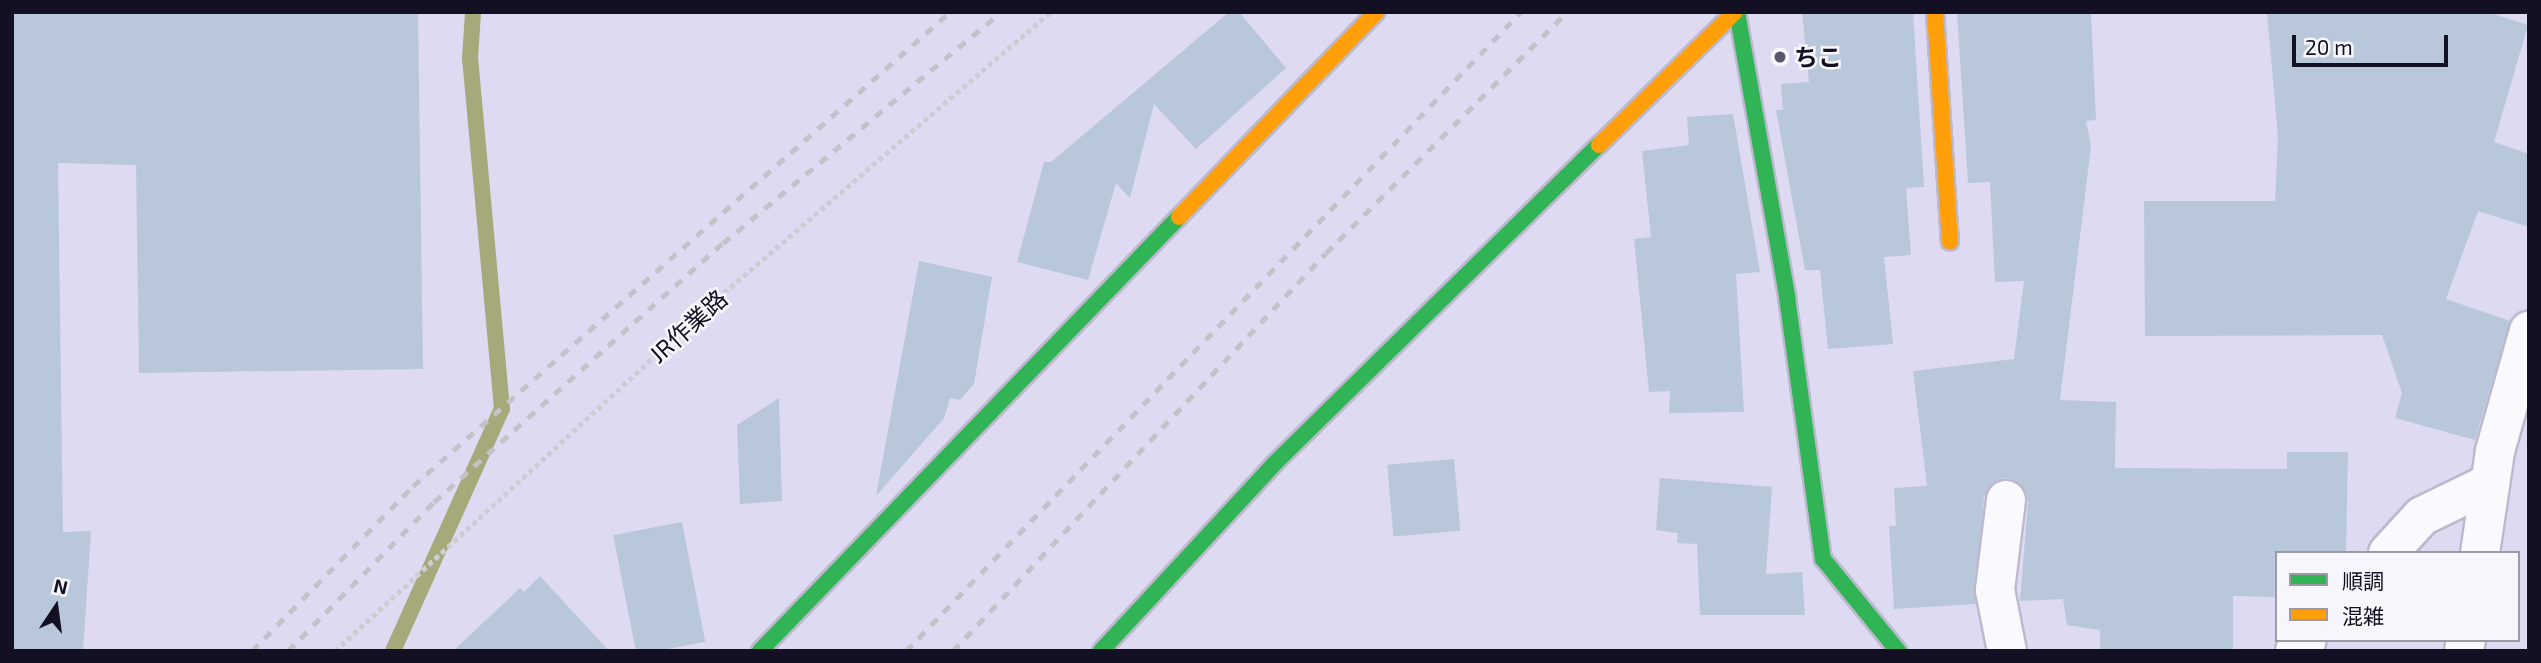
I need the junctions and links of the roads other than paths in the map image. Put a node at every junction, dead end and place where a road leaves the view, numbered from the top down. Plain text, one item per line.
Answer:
1 (1376, 12) edge
2 (1736, 12) edge
3 (1934, 12) edge
4 (1950, 242) dead end
5 (2529, 331) edge
6 (2490, 483) junction
7 (2006, 500) dead end
8 (2390, 551) edge
9 (2480, 551) edge
10 (760, 651) edge
11 (1101, 651) edge
12 (1898, 651) edge
13 (2007, 651) edge

1 - 10 street
2 - 11 street
2 - 12 street
3 - 4 street
5 - 6 street
6 - 8 street
6 - 9 street
7 - 13 street

